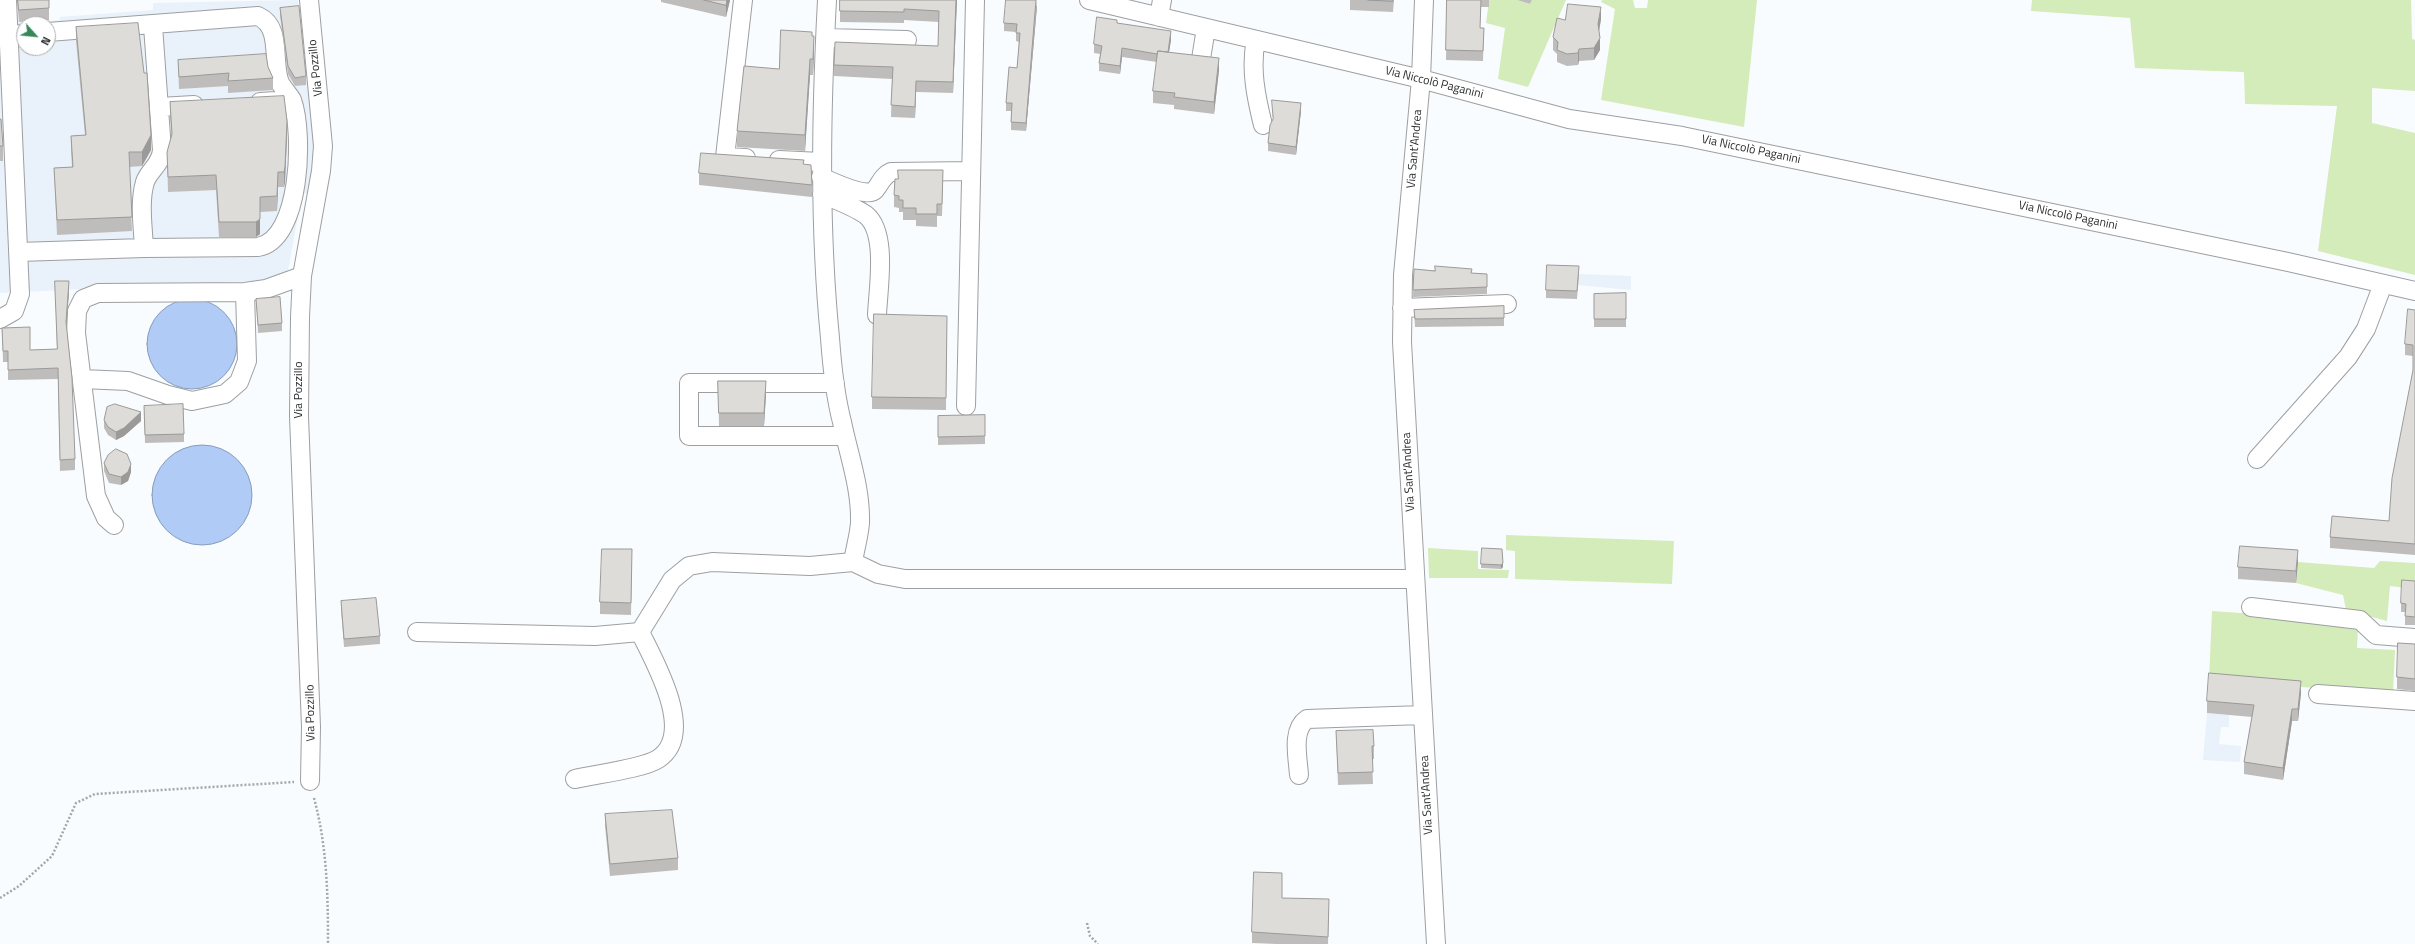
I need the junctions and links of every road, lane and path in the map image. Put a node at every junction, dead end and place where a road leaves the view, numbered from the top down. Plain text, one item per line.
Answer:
1 (7, 0) edge
2 (309, 0) edge
3 (743, 0) edge
4 (827, 0) edge
5 (975, 0) edge
6 (1089, 0) edge
7 (1424, 0) edge
8 (1111, 2) edge
9 (1161, 8) edge
10 (153, 26) junction
11 (1206, 28) junction
12 (56, 32) edge
13 (16, 35) edge
14 (825, 38) junction
15 (907, 40) dead end
16 (1256, 40) junction
17 (1201, 59) edge
18 (1422, 79) junction
19 (292, 100) junction
20 (245, 102) edge
21 (214, 104) edge
22 (160, 107) junction
23 (1263, 125) dead end
24 (971, 172) junction
25 (821, 178) junction
26 (8, 190) edge
27 (144, 248) junction
28 (18, 252) junction
29 (302, 276) junction
30 (2383, 284) junction
31 (2415, 291) edge
32 (244, 292) junction
33 (1507, 304) dead end
34 (1402, 308) junction
35 (877, 315) edge
36 (0, 319) edge
37 (82, 379) junction
38 (835, 383) junction
39 (966, 406) dead end
40 (845, 436) junction
41 (2257, 459) dead end
42 (114, 525) dead end
43 (853, 562) junction
44 (1415, 579) junction
45 (2251, 607) dead end
46 (418, 632) dead end
47 (640, 632) junction
48 (2415, 638) edge
49 (2318, 694) dead end
50 (2415, 701) edge
51 (1422, 715) junction
52 (1299, 775) dead end
53 (575, 779) dead end
54 (310, 782) junction
55 (0, 898) edge
56 (1087, 923) dead end
57 (328, 944) edge
58 (1098, 944) edge
59 (1436, 944) edge

1 - 13 street
2 - 29 street, Via Pozzillo
3 - 25 street
4 - 14 street
5 - 24 street
6 - 8 street, Via Niccolò Paganini
7 - 18 street, Via Sant'Andrea
8 - 9 street, Via Niccolò Paganini
9 - 11 street, Via Niccolò Paganini
10 - 12 street
10 - 19 street
10 - 22 street
11 - 16 street, Via Niccolò Paganini
11 - 17 street
13 - 26 street
14 - 15 street
14 - 25 street
16 - 18 street, Via Niccolò Paganini
16 - 23 street
18 - 30 street, Via Niccolò Paganini
18 - 34 street, Via Sant'Andrea
19 - 20 street
19 - 27 street
21 - 22 street
22 - 27 street
24 - 25 street
24 - 39 street
25 - 35 street
25 - 38 street
26 - 28 street
27 - 28 street
28 - 36 street
29 - 32 street
29 - 54 street, Via Pozzillo
30 - 31 street, Via Niccolò Paganini
30 - 41 street
32 - 37 street
32 - 37 street
33 - 34 street
34 - 44 street, Via Sant'Andrea
37 - 42 street
38 - 40 street
38 - 40 street
40 - 43 street
43 - 44 street
43 - 47 street
44 - 51 street, Via Sant'Andrea
45 - 48 street
46 - 47 street
47 - 53 street
49 - 50 street
51 - 52 street
51 - 59 street, Via Sant'Andrea
54 - 55 path
54 - 57 path
56 - 58 path

